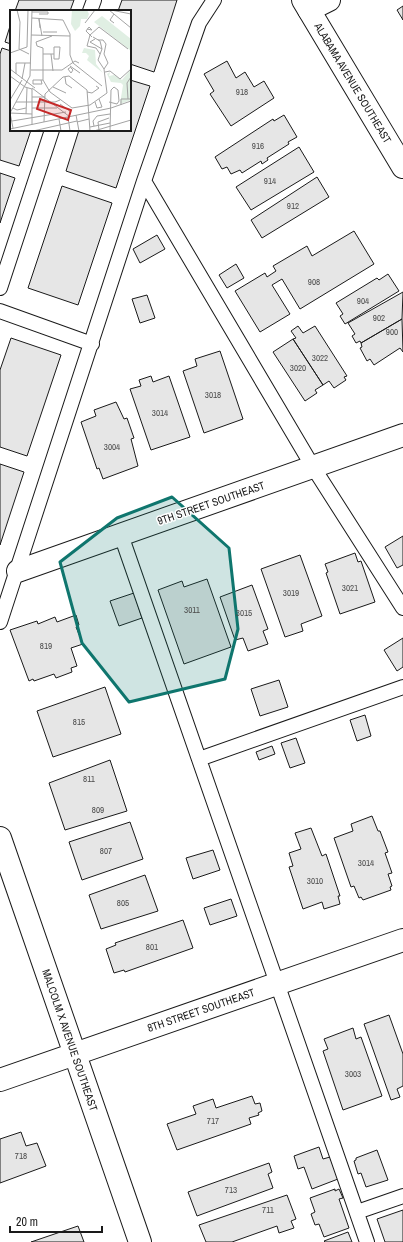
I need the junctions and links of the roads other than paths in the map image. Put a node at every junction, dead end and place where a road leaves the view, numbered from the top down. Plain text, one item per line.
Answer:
1 (94, 0) edge
2 (214, 0) edge
3 (329, 0) edge
4 (306, 5) edge
5 (90, 10) edge
6 (52, 131) edge
7 (403, 167) edge
8 (144, 181) junction
9 (0, 288) edge
10 (0, 311) edge
11 (92, 344) junction
12 (403, 435) edge
13 (313, 467) junction
14 (121, 535) junction
15 (18, 571) junction
16 (403, 608) edge
17 (0, 622) edge
18 (403, 686) edge
19 (199, 759) junction
20 (0, 838) edge
21 (403, 940) edge
22 (278, 983) junction
23 (75, 1054) junction
24 (0, 1080) edge
25 (403, 1196) edge
26 (357, 1212) junction
27 (140, 1242) edge
28 (367, 1242) edge

1 - 5 lane
2 - 8 lane
3 - 4 street
4 - 7 street, ALABAMA AVENUE SOUTHEAST
6 - 9 lane
8 - 11 lane
8 - 13 lane
10 - 11 lane
11 - 15 lane
12 - 13 street, 9TH STREET SOUTHEAST
13 - 14 street, 9TH STREET SOUTHEAST
13 - 16 lane
14 - 15 street, 9TH STREET SOUTHEAST
14 - 19 lane
15 - 17 lane
18 - 19 lane
19 - 22 lane
20 - 23 street, MALCOLM X AVENUE SOUTHEAST
21 - 22 street, 8TH STREET SOUTHEAST
22 - 23 street, 8TH STREET SOUTHEAST
22 - 26 lane
23 - 24 street, 8TH STREET SOUTHEAST
23 - 27 street, MALCOLM X AVENUE SOUTHEAST
25 - 26 lane
26 - 28 lane

